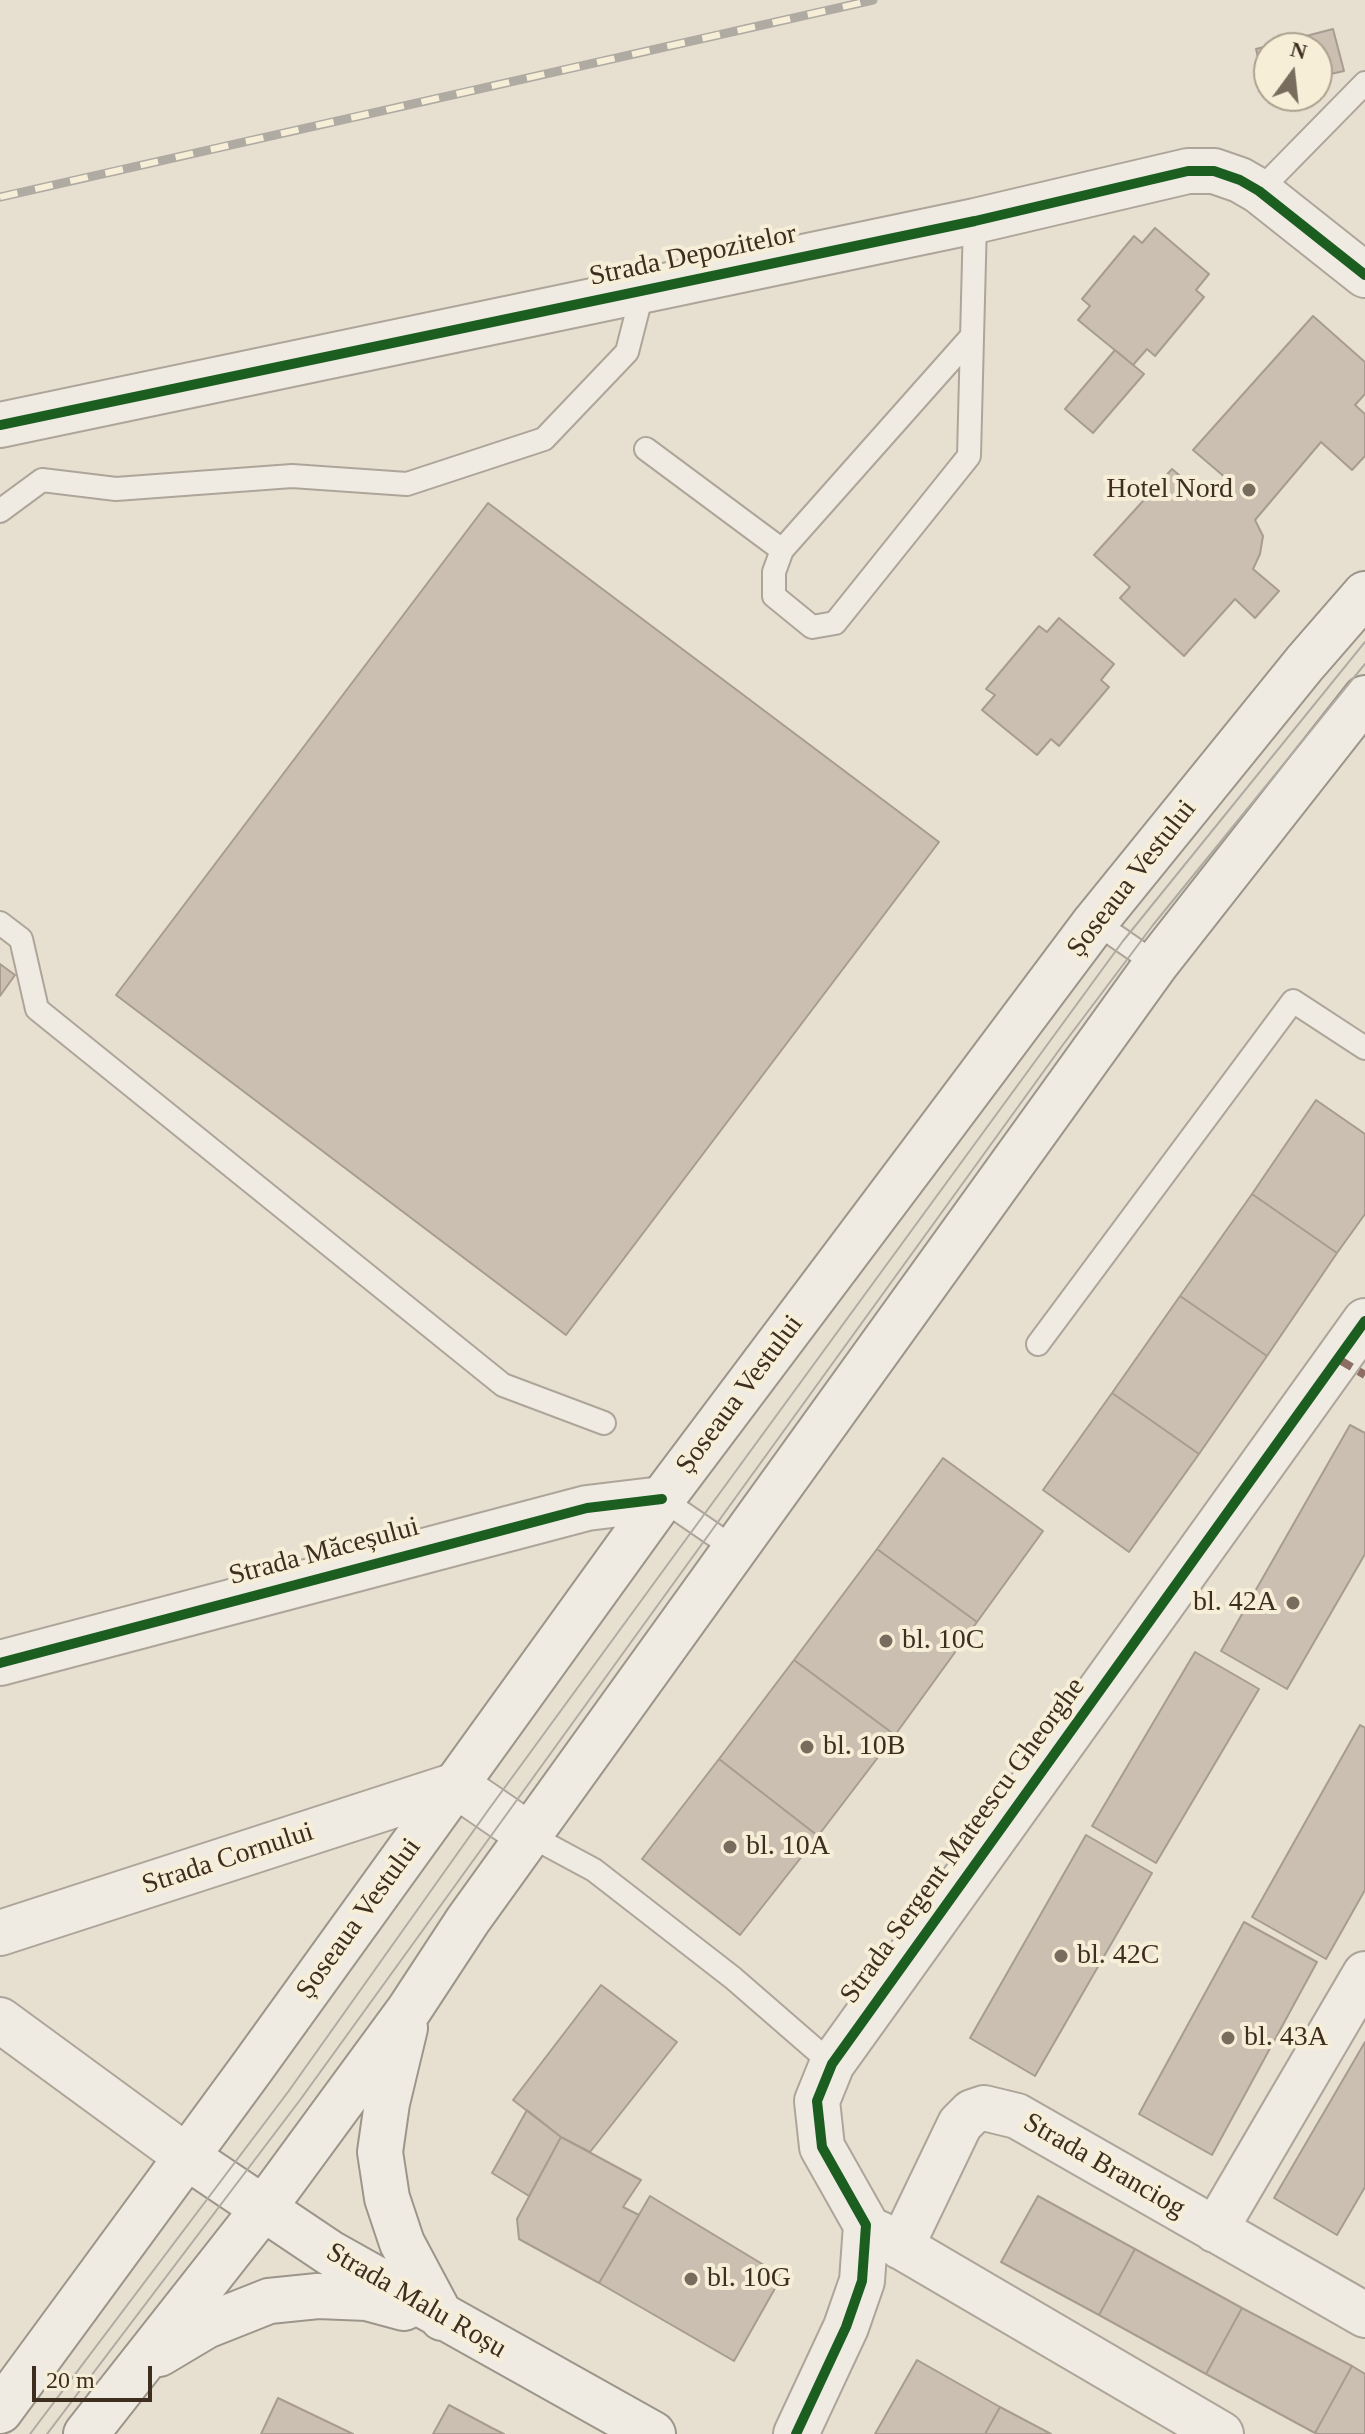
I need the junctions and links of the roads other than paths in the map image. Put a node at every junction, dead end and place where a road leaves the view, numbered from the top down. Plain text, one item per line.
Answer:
1 (1365, 83) edge
2 (1259, 191) junction
3 (975, 221) junction
4 (1365, 275) edge
5 (638, 292) junction
6 (972, 336) junction
7 (0, 425) edge
8 (646, 449) dead end
9 (0, 511) edge
10 (782, 550) junction
11 (1365, 594) edge
12 (1365, 698) edge
13 (1095, 922) junction
14 (0, 923) edge
15 (1156, 964) junction
16 (1365, 1048) edge
17 (1365, 1321) edge
18 (1038, 1344) dead end
19 (1352, 1367) edge
20 (604, 1423) dead end
21 (662, 1499) junction
22 (735, 1549) junction
23 (0, 1663) edge
24 (456, 1785) junction
25 (529, 1835) junction
26 (0, 1933) edge
27 (1365, 1974) edge
28 (409, 2010) junction
29 (0, 2020) edge
30 (832, 2064) junction
31 (187, 2157) junction
32 (263, 2209) junction
33 (1215, 2230) junction
34 (884, 2236) junction
35 (1365, 2315) edge
36 (442, 2318) junction
37 (139, 2366) junction
38 (0, 2411) edge
39 (86, 2434) edge
40 (653, 2434) edge
41 (796, 2434) edge
42 (1221, 2434) edge

1 - 2 lane
2 - 3 main road, Strada Depozitelor
2 - 4 main road, Strada Depozitelor
3 - 5 main road, Strada Depozitelor
3 - 6 lane
5 - 7 main road, Strada Depozitelor
5 - 9 lane
6 - 10 lane
6 - 10 lane
8 - 10 lane
11 - 13 main road, Șoseaua Vestului
12 - 15 main road
13 - 15 lane
13 - 21 main road, Șoseaua Vestului
14 - 20 lane
15 - 22 main road
16 - 18 lane
17 - 19 main road, Strada Sergent Mateescu Gheorghe
19 - 30 main road, Strada Sergent Mateescu Gheorghe
21 - 22 lane
21 - 23 main road, Strada Măceșului
21 - 24 main road, Șoseaua Vestului
22 - 25 main road
24 - 25 main road
24 - 26 main road, Strada Cornului
24 - 31 main road, Șoseaua Vestului
25 - 28 main road
25 - 30 lane
27 - 33 main road
28 - 32 main road
28 - 36 main road
29 - 31 main road, Strada Malu Roșu
30 - 34 main road, Strada Sergent Mateescu Gheorghe
31 - 32 main road, Strada Malu Roșu
31 - 38 main road, Șoseaua Vestului
32 - 36 main road, Strada Malu Roșu
32 - 37 main road
33 - 34 main road, Strada Branciog
33 - 35 main road, Strada Branciog
34 - 41 main road
34 - 42 main road
36 - 37 main road
36 - 40 main road, Strada Malu Roșu
37 - 39 main road

